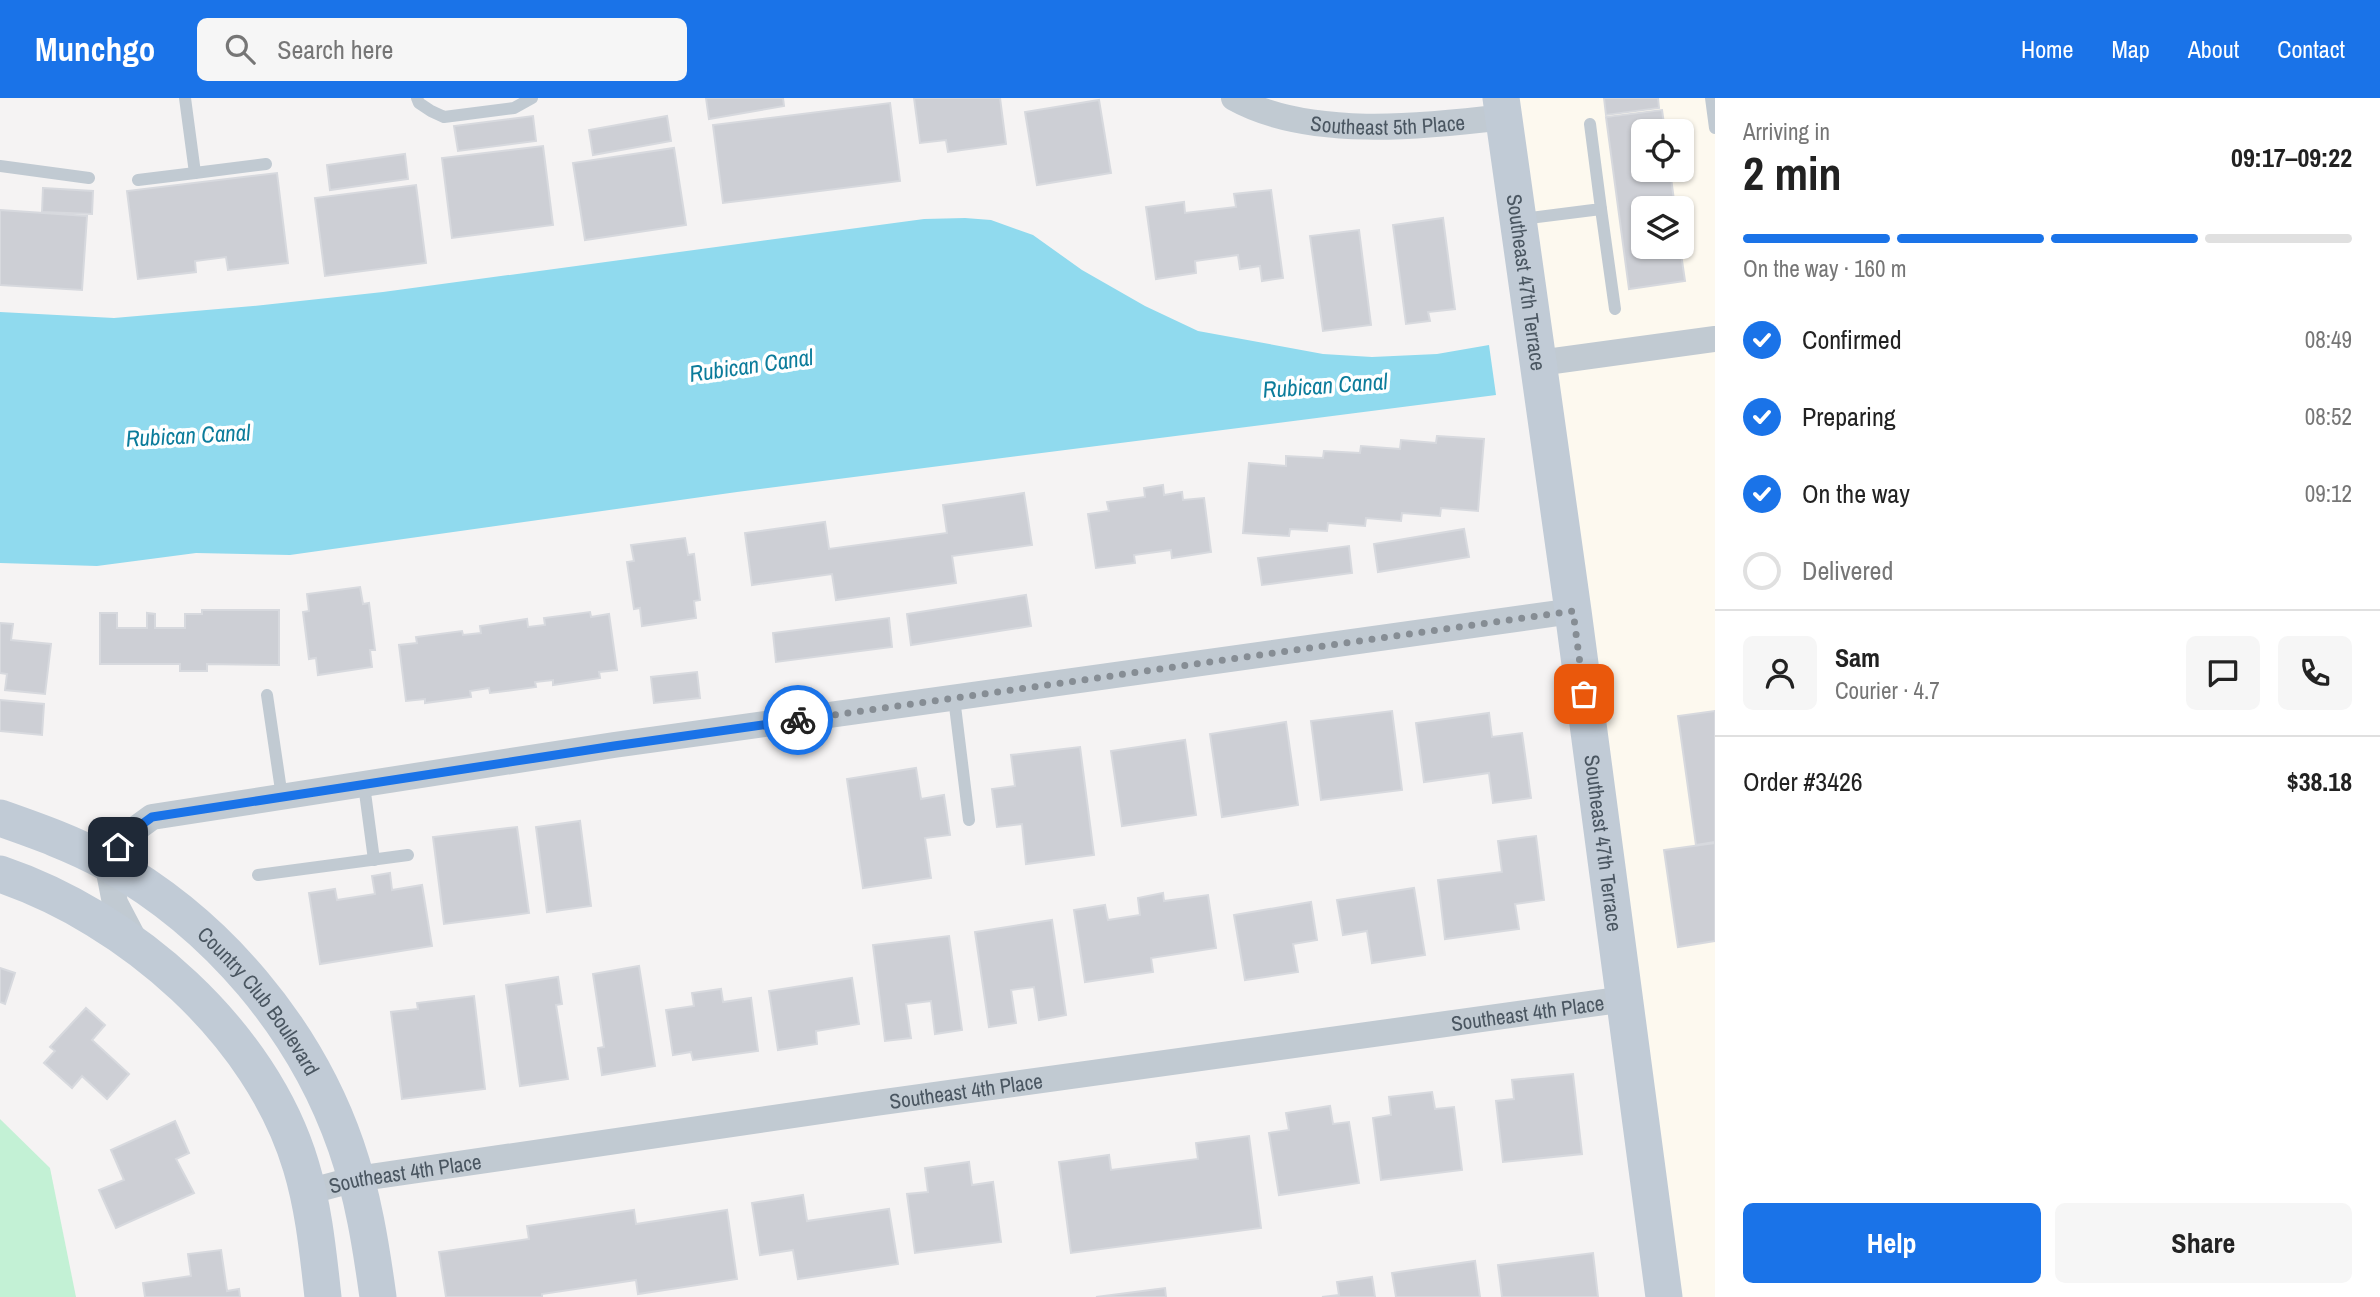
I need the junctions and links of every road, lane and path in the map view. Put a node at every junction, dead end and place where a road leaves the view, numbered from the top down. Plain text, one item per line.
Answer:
1 (186, 98) edge
2 (417, 98) edge
3 (532, 98) edge
4 (1234, 98) edge
5 (1711, 98) edge
6 (1502, 107) edge
7 (1590, 124) dead end
8 (1715, 128) edge
9 (266, 164) dead end
10 (0, 166) edge
11 (195, 173) junction
12 (89, 178) dead end
13 (138, 180) dead end
14 (1601, 209) junction
15 (1519, 220) junction
16 (1615, 309) dead end
17 (1715, 339) edge
18 (1539, 363) junction
19 (1573, 611) junction
20 (267, 695) dead end
21 (954, 698) junction
22 (364, 785) junction
23 (282, 797) junction
24 (0, 818) edge
25 (969, 820) dead end
26 (408, 855) dead end
27 (374, 860) junction
28 (107, 862) junction
29 (0, 874) edge
30 (258, 875) dead end
31 (139, 949) junction
32 (1626, 999) junction
33 (356, 1179) junction
34 (307, 1192) junction
35 (323, 1297) edge
36 (378, 1297) edge
37 (1664, 1297) edge

1 - 11 lane
2 - 3 lane
4 - 6 street, Southeast 5th Place
5 - 8 lane
6 - 15 main road, Southeast 47th Terrace
7 - 14 lane
9 - 11 lane
10 - 12 lane
11 - 13 lane
14 - 15 lane
14 - 16 lane
15 - 18 main road, Southeast 47th Terrace
17 - 18 street
18 - 19 main road, Southeast 47th Terrace
19 - 21 street
19 - 32 main road, Southeast 47th Terrace
20 - 23 lane
21 - 22 street
21 - 25 lane
22 - 23 street
22 - 27 lane
23 - 28 street
24 - 28 main road, Country Club Boulevard
26 - 27 lane
27 - 30 lane
28 - 31 street
28 - 33 main road, Country Club Boulevard
29 - 31 main road, Country Club Boulevard
31 - 34 main road, Country Club Boulevard
32 - 33 street, Southeast 4th Place
32 - 37 main road, Southeast 47th Terrace
33 - 34 street, Southeast 4th Place
33 - 36 main road, Country Club Boulevard
34 - 35 main road, Country Club Boulevard

